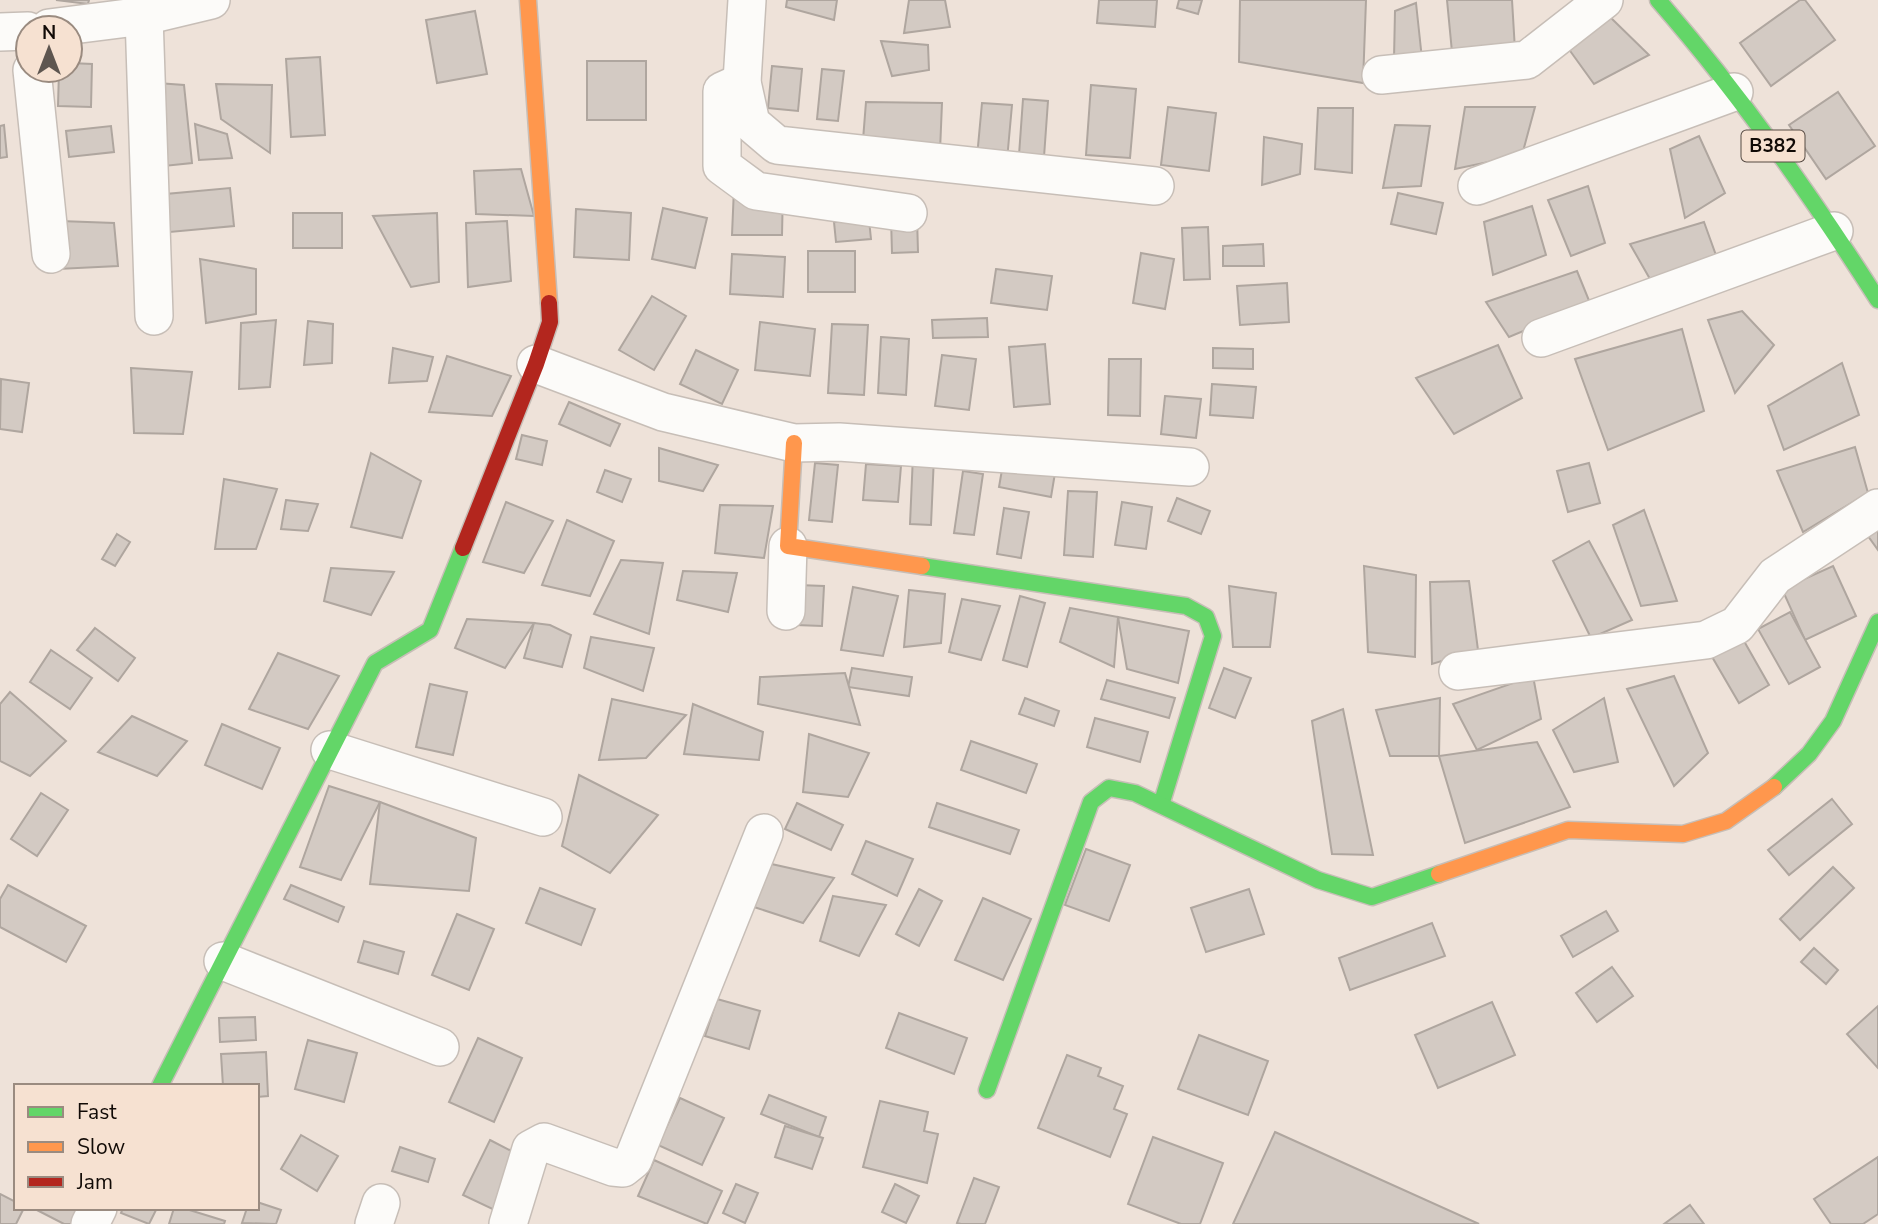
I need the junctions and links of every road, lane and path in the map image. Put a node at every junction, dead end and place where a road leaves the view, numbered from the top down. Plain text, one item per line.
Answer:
1 (211, 0) edge
2 (528, 0) edge
3 (747, 0) edge
4 (1604, 0) edge
5 (1658, 0) edge
6 (144, 16) junction
7 (84, 24) edge
8 (1381, 75) dead end
9 (742, 82) junction
10 (33, 84) edge
11 (1734, 92) junction
12 (1155, 186) dead end
13 (1477, 186) dead end
14 (908, 213) dead end
15 (1834, 231) junction
16 (51, 254) dead end
17 (1878, 300) edge
18 (154, 316) dead end
19 (1541, 338) dead end
20 (536, 364) junction
21 (794, 443) junction
22 (1190, 467) dead end
23 (1878, 508) edge
24 (788, 546) junction
25 (786, 611) dead end
26 (1878, 622) edge
27 (1458, 671) dead end
28 (330, 750) junction
29 (1161, 805) junction
30 (543, 817) dead end
31 (764, 833) dead end
32 (223, 961) junction
33 (440, 1046) dead end
34 (161, 1084) edge
35 (987, 1090) dead end
36 (508, 1224) edge

1 - 6 street
2 - 20 street
3 - 9 street
4 - 8 street
5 - 11 street, B382
6 - 7 street
6 - 18 street
9 - 12 street
9 - 14 street
10 - 16 street
11 - 13 street
11 - 15 street, B382
15 - 17 street, B382
15 - 19 street
20 - 21 street
20 - 28 street
21 - 22 street
21 - 24 street
23 - 27 street
24 - 25 street
24 - 29 street
26 - 29 street
28 - 30 street
28 - 32 street
29 - 35 street
31 - 36 street
32 - 33 street
32 - 34 street

